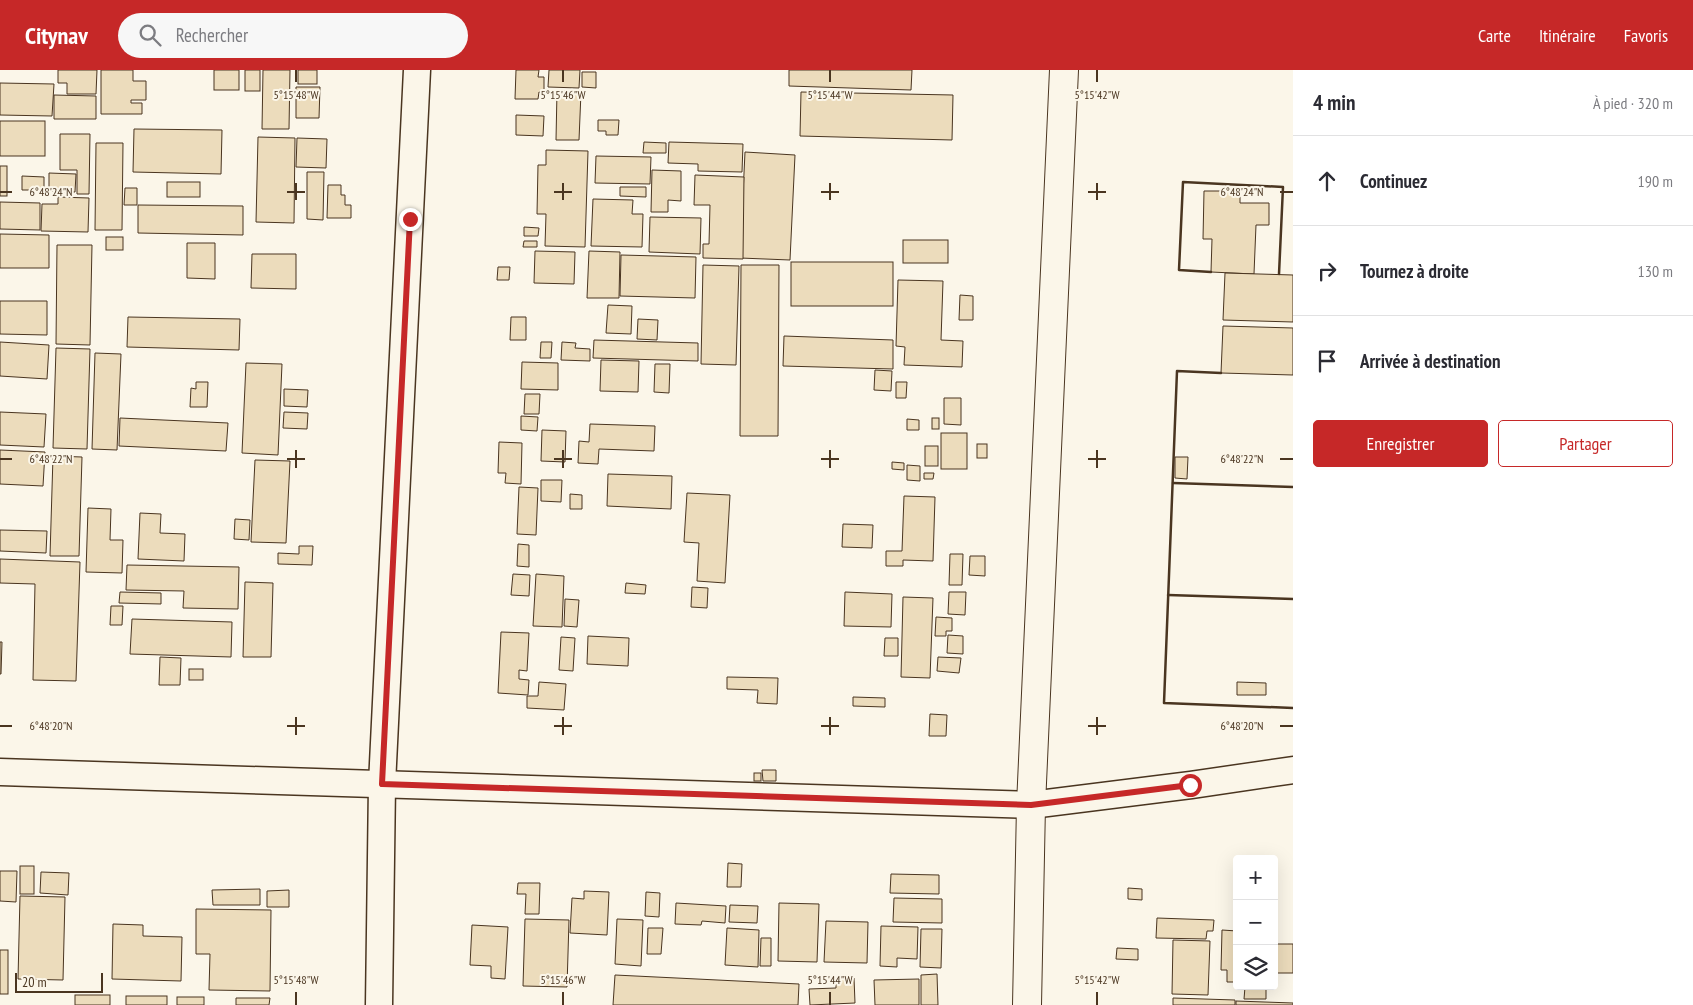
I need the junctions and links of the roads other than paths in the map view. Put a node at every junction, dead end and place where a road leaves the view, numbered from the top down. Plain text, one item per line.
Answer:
1 (417, 70) edge
2 (1064, 70) edge
3 (1293, 770) edge
4 (0, 772) edge
5 (382, 784) junction
6 (1031, 805) junction
7 (379, 1005) edge
8 (1027, 1005) edge

1 - 5 street
2 - 6 street
3 - 6 street
4 - 5 street
5 - 6 street
5 - 7 street
6 - 8 street

